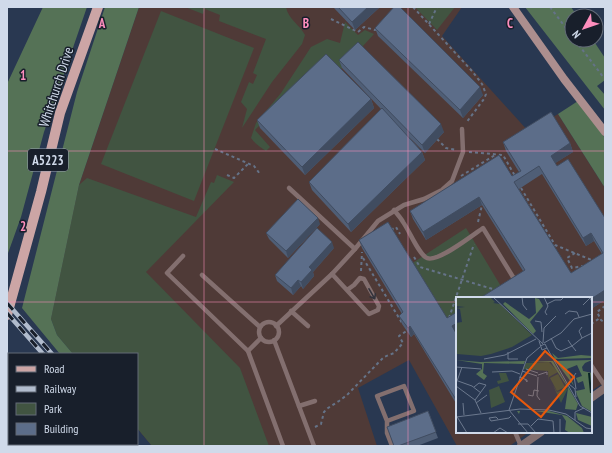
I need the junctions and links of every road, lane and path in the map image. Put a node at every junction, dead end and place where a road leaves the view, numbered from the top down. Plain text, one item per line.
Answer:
1 (98, 7) edge
2 (413, 7) edge
3 (438, 7) edge
4 (513, 7) edge
5 (550, 7) edge
6 (331, 19) dead end
7 (428, 24) junction
8 (380, 25) edge
9 (564, 25) edge
10 (581, 48) edge
11 (604, 78) edge
12 (462, 128) joint
13 (605, 132) edge
14 (437, 139) edge
15 (215, 149) dead end
16 (463, 152) junction
17 (496, 155) junction
18 (248, 164) junction
19 (260, 174) dead end
20 (227, 175) dead end
21 (452, 180) junction
22 (519, 182) edge
23 (289, 188) dead end
24 (521, 188) edge
25 (482, 205) edge
26 (394, 210) junction
27 (476, 233) junction
28 (355, 248) junction
29 (575, 253) junction
30 (183, 256) dead end
31 (362, 256) edge
32 (592, 264) edge
33 (585, 266) edge
34 (572, 268) junction
35 (567, 271) edge
36 (332, 274) junction
37 (202, 275) dead end
38 (513, 277) edge
39 (347, 290) junction
40 (456, 297) edge
41 (456, 297) edge
42 (605, 306) edge
43 (291, 310) junction
44 (7, 315) edge
45 (600, 318) junction
46 (448, 323) edge
47 (592, 323) edge
48 (605, 323) edge
49 (402, 324) edge
50 (276, 326) junction
51 (308, 326) dead end
52 (412, 326) edge
53 (260, 327) junction
54 (261, 338) junction
55 (274, 340) junction
56 (248, 351) junction
57 (592, 367) edge
58 (605, 387) edge
59 (592, 397) edge
60 (315, 401) dead end
61 (299, 406) junction
62 (387, 421) junction
63 (312, 428) dead end
64 (515, 433) edge
65 (540, 433) edge
66 (283, 446) edge
67 (314, 446) edge
68 (392, 446) edge
69 (521, 446) edge

1 - 44 main road, Whitchurch Drive / A5223
2 - 7 path
3 - 7 path
4 - 13 main road
5 - 9 path
6 - 8 path
7 - 12 path
10 - 11 path
12 - 16 lane
14 - 16 path
15 - 18 path
16 - 17 path
16 - 21 lane
17 - 21 path
17 - 22 path
18 - 19 path
18 - 20 path
21 - 26 lane
23 - 28 lane
24 - 29 path
25 - 27 path
26 - 27 lane
26 - 28 lane
27 - 38 lane
27 - 41 path
28 - 36 lane
29 - 32 path
29 - 34 path
30 - 56 lane
31 - 49 path
33 - 34 path
34 - 35 path
36 - 39 lane
36 - 43 lane
37 - 53 lane
39 -> 39 lane
40 - 46 path
42 - 45 path
43 - 50 lane
43 - 51 lane
45 - 47 path
45 - 48 path
50 - 53 lane
50 - 55 lane
52 - 63 path
53 - 54 lane
54 - 55 lane
54 - 56 lane
55 - 61 lane
56 - 66 lane
57 - 58 lane
58 - 59 street
60 - 61 lane
61 - 67 lane
62 - 62 lane
62 - 68 lane
64 - 69 lane
65 - 69 street

